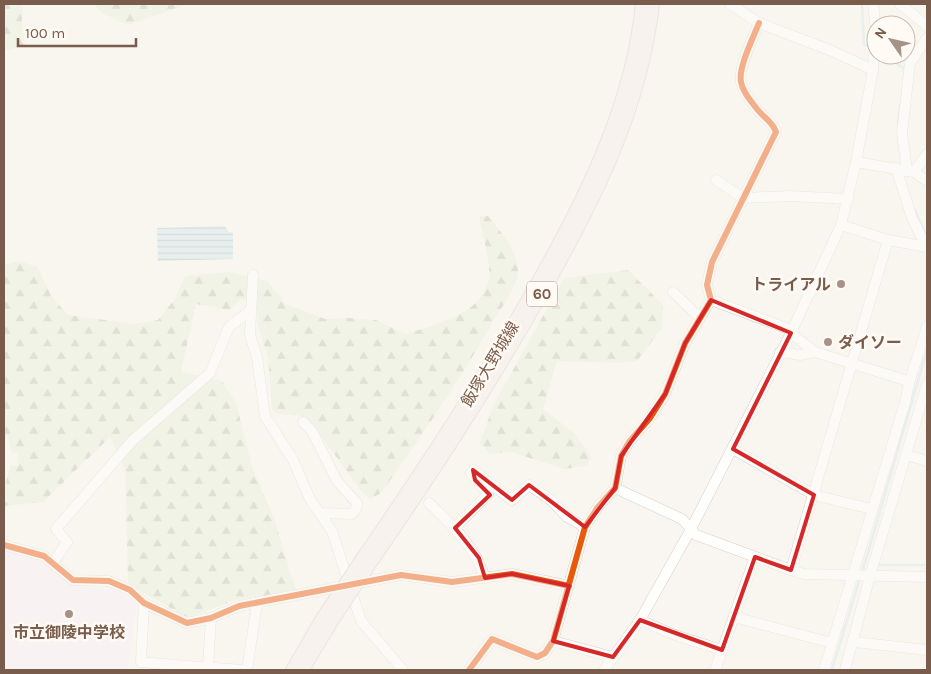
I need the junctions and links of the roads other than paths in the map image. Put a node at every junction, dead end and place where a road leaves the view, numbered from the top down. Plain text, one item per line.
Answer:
1 (642, 4) edge
2 (653, 4) edge
3 (730, 4) edge
4 (874, 4) edge
5 (900, 4) edge
6 (759, 23) junction
7 (927, 26) edge
8 (927, 38) edge
9 (873, 70) junction
10 (927, 154) edge
11 (856, 162) junction
12 (896, 168) junction
13 (911, 171) junction
14 (716, 180) dead end
15 (927, 181) edge
16 (743, 198) junction
17 (848, 199) junction
18 (841, 225) junction
19 (888, 240) junction
20 (927, 248) edge
21 (252, 275) dead end
22 (673, 292) dead end
23 (711, 300) junction
24 (251, 310) junction
25 (699, 317) junction
26 (927, 326) edge
27 (791, 333) junction
28 (780, 352) junction
29 (815, 352) junction
30 (852, 364) junction
31 (908, 381) junction
32 (927, 384) edge
33 (303, 422) dead end
34 (733, 449) junction
35 (906, 455) junction
36 (927, 461) edge
37 (615, 488) junction
38 (814, 494) junction
39 (429, 503) dead end
40 (872, 509) junction
41 (320, 514) junction
42 (454, 528) junction
43 (584, 528) junction
44 (691, 529) junction
45 (4, 545) edge
46 (370, 555) junction
47 (755, 557) junction
48 (53, 563) junction
49 (790, 570) junction
50 (852, 575) junction
51 (870, 576) junction
52 (927, 577) edge
53 (485, 578) junction
54 (348, 586) junction
55 (569, 586) junction
56 (144, 603) junction
57 (257, 604) junction
58 (734, 617) junction
59 (212, 618) junction
60 (327, 620) junction
61 (640, 620) junction
62 (553, 641) junction
63 (854, 642) junction
64 (832, 644) junction
65 (722, 650) junction
66 (927, 650) edge
67 (613, 657) junction
68 (202, 668) edge
69 (245, 670) edge
70 (292, 670) edge
71 (303, 670) edge
72 (403, 670) edge
73 (469, 670) edge
74 (604, 670) edge
75 (715, 670) edge
76 (824, 670) edge
77 (845, 670) edge

1 - 46 main road, 飯塚大野城線 / 60
2 - 46 main road, 飯塚大野城線 / 60
3 - 6 street
4 - 9 street
5 - 7 street
6 - 9 street
6 - 16 street
8 - 13 street
9 - 11 street
10 - 13 street
11 - 12 street
11 - 17 street
12 - 13 street
12 - 20 street
13 - 15 street
14 - 16 street
16 - 17 street
16 - 23 street
17 - 18 street
18 - 19 street
18 - 27 street
19 - 20 street
19 - 30 street
21 - 24 street
22 - 25 street
23 - 25 street
23 - 27 street
24 - 41 street
24 - 48 street
25 - 37 street
26 - 31 street
27 - 28 street
27 - 29 street
28 - 29 street
28 - 34 street
29 - 30 street
30 - 31 street
30 - 38 street
31 - 40 street
32 - 35 street
33 - 41 street
34 - 38 street
34 - 44 street
35 - 36 street
35 - 51 street
37 - 43 street
37 - 44 street
38 - 40 street
38 - 49 street
39 - 42 street
40 - 50 street
41 - 54 street
42 - 43 street
42 - 53 street
43 - 55 street
44 - 47 street
44 - 61 street
45 - 48 street
46 - 60 main road, 飯塚大野城線 / 60, bridge
47 - 49 street
47 - 58 street
48 - 56 street
49 - 50 street
50 - 51 street
50 - 64 street
51 - 52 street
51 - 63 street
53 - 54 street
53 - 55 street
54 - 57 street
54 - 72 street
55 - 62 street
56 - 59 street
56 - 68 street
57 - 59 street
57 - 69 street
58 - 64 street
58 - 65 street
59 - 68 street
60 - 70 main road, 飯塚大野城線 / 60
60 - 71 main road, 飯塚大野城線 / 60
61 - 65 street
61 - 67 street
62 - 67 street
62 - 73 street
63 - 66 street
63 - 77 street
64 - 76 street
65 - 75 street
67 - 74 street
68 - 69 street

